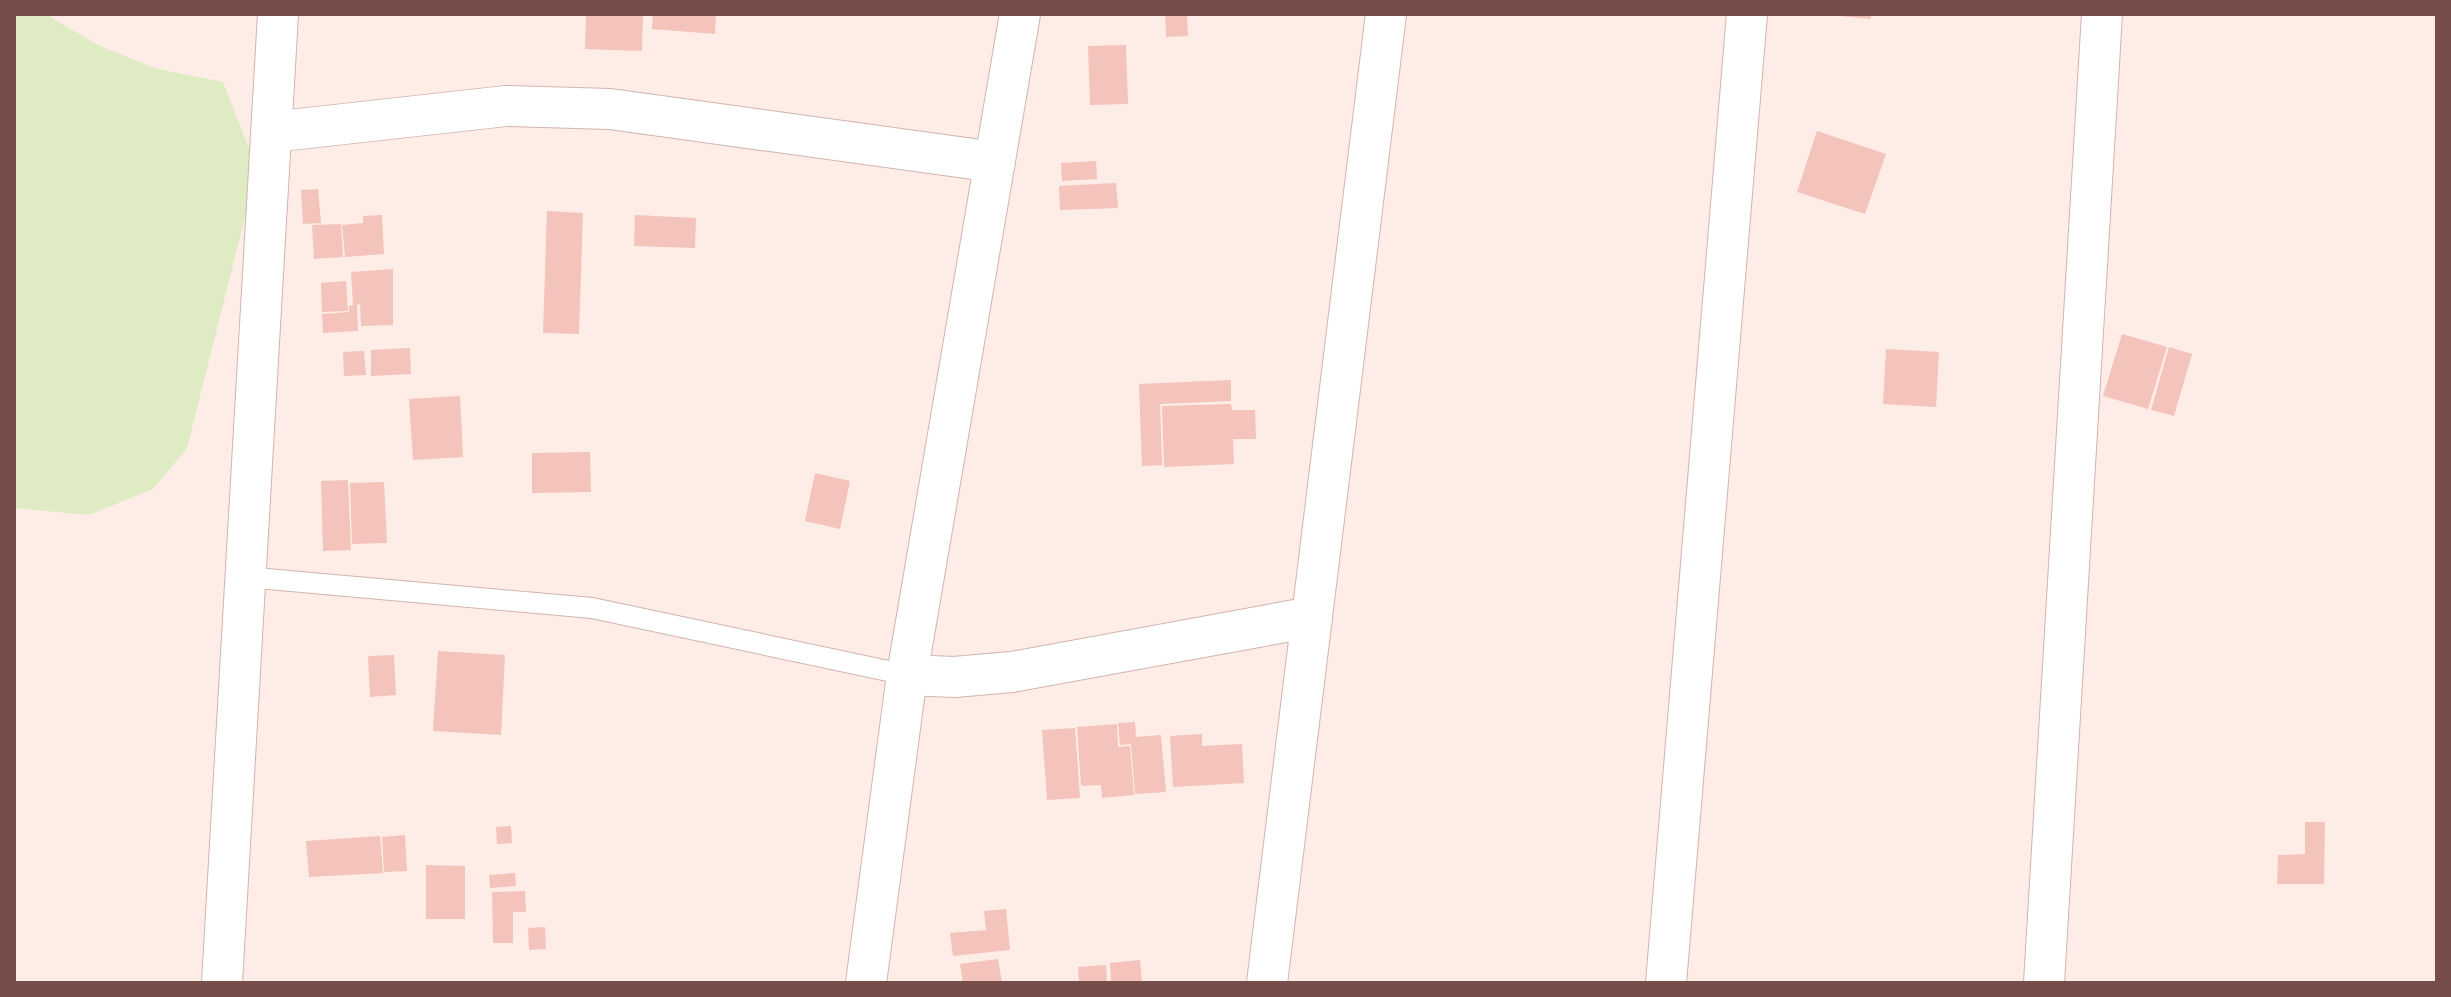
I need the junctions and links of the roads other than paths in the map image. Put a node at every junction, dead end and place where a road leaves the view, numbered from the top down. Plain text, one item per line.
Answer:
1 (278, 14) edge
2 (1020, 14) edge
3 (1386, 14) edge
4 (1747, 14) edge
5 (2102, 14) edge
6 (272, 132) junction
7 (995, 162) junction
8 (245, 577) junction
9 (1312, 617) junction
10 (907, 675) junction
11 (222, 983) edge
12 (866, 983) edge
13 (1267, 983) edge
14 (1666, 983) edge
15 (2044, 983) edge

1 - 6 street
2 - 7 street
3 - 9 street
4 - 14 street
5 - 15 street
6 - 7 street
6 - 8 street
7 - 10 street
8 - 10 lane
8 - 11 street
9 - 10 street
9 - 13 street
10 - 12 street

